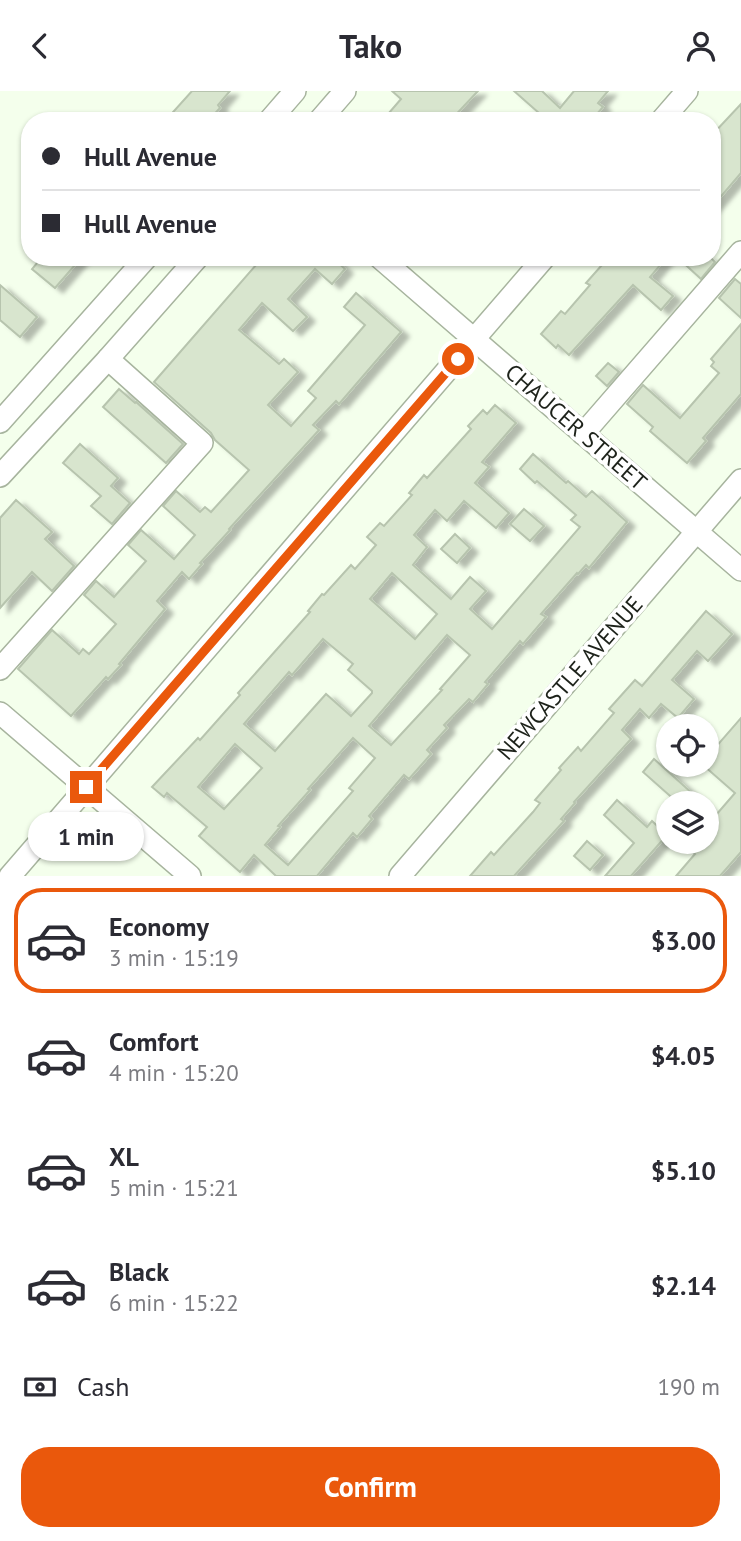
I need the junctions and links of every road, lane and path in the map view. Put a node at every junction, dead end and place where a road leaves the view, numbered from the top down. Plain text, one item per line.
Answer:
1 (295, 91) edge
2 (345, 91) edge
3 (687, 91) edge
4 (277, 112) edge
5 (327, 112) edge
6 (669, 112) edge
7 (741, 252) edge
8 (139, 266) edge
9 (190, 266) edge
10 (389, 266) edge
11 (537, 266) edge
12 (474, 339) junction
13 (108, 359) junction
14 (0, 422) edge
15 (583, 434) junction
16 (0, 476) edge
17 (741, 480) edge
18 (697, 532) junction
19 (741, 570) edge
20 (0, 669) edge
21 (0, 713) edge
22 (86, 787) junction
23 (10, 876) edge
24 (190, 876) edge
25 (400, 876) edge

1 - 4 street
2 - 5 street
3 - 6 street
7 - 15 street
8 - 14 street
9 - 13 street
10 - 12 street, CHAUCER STREET
11 - 12 street
12 - 15 street, CHAUCER STREET
12 - 22 street
13 - 16 street
13 - 20 street
15 - 18 street, CHAUCER STREET
17 - 18 street, NEWCASTLE AVENUE
18 - 19 street, CHAUCER STREET
18 - 25 street, NEWCASTLE AVENUE
21 - 22 street
22 - 23 street
22 - 24 street

